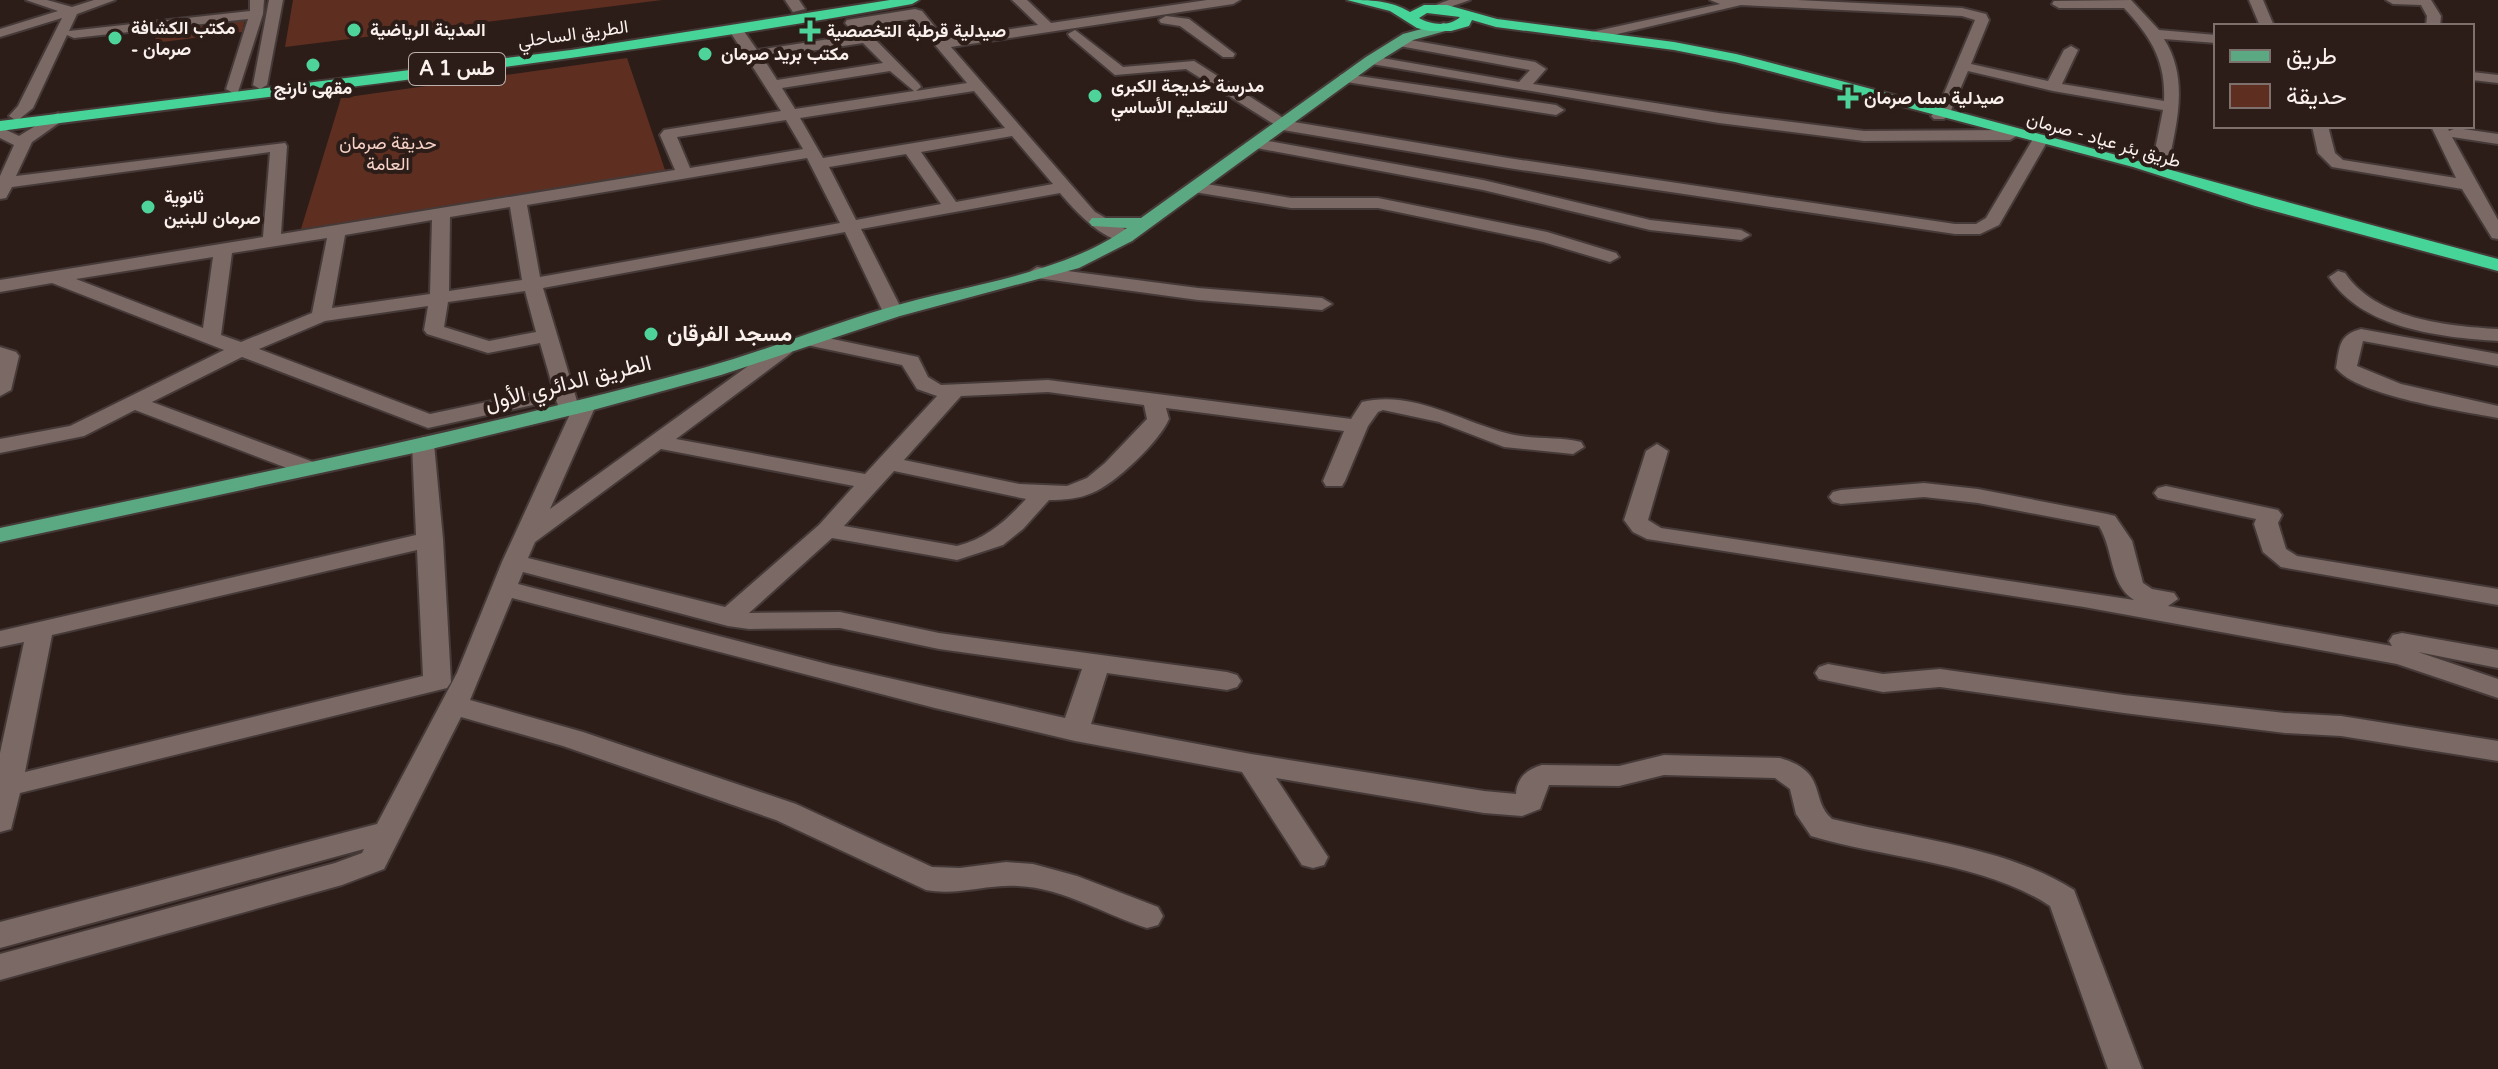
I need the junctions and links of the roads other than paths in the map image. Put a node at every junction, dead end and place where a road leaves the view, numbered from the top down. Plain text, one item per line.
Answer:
1 (33, 0) edge
2 (108, 0) edge
3 (276, 0) edge
4 (851, 0) edge
5 (1019, 0) edge
6 (1233, 0) edge
7 (1354, 0) edge
8 (1380, 0) edge
9 (1717, 0) edge
10 (1785, 0) edge
11 (2256, 0) edge
12 (2393, 0) edge
13 (2418, 1) edge
14 (2125, 2) edge
15 (795, 4) edge
16 (1743, 4) junction
17 (1761, 4) junction
18 (1888, 4) edge
19 (2059, 4) dead end
20 (70, 5) edge
21 (87, 6) junction
22 (256, 7) edge
23 (916, 7) edge
24 (1146, 8) edge
25 (1433, 8) junction
26 (1457, 20) junction
27 (1042, 23) junction
28 (2266, 24) edge
29 (2420, 24) edge
30 (2433, 24) edge
31 (1407, 29) junction
32 (736, 30) junction
33 (0, 33) edge
34 (74, 34) junction
35 (1075, 34) junction
36 (2155, 34) junction
37 (1592, 36) junction
38 (866, 38) junction
39 (938, 39) junction
40 (2214, 39) edge
41 (969, 40) junction
42 (2071, 50) dead end
43 (1228, 54) dead end
44 (754, 55) junction
45 (1371, 60) junction
46 (895, 66) junction
47 (1963, 66) junction
48 (2474, 76) edge
49 (1345, 78) junction
50 (55, 79) junction
51 (2498, 79) edge
52 (36, 82) junction
53 (260, 85) junction
54 (772, 85) junction
55 (978, 86) junction
56 (914, 87) junction
57 (1522, 87) junction
58 (2053, 87) junction
59 (233, 89) junction
60 (953, 90) junction
61 (2171, 107) junction
62 (1556, 110) dead end
63 (811, 112) junction
64 (38, 113) junction
65 (1942, 114) junction
66 (788, 115) junction
67 (17, 116) junction
68 (0, 118) edge
69 (58, 118) junction
70 (1283, 125) junction
71 (2320, 128) edge
72 (2440, 128) edge
73 (0, 129) edge
74 (2454, 129) edge
75 (1016, 131) junction
76 (2010, 135) junction
77 (2498, 139) edge
78 (2039, 142) junction
79 (22, 143) junction
80 (1257, 144) junction
81 (911, 149) junction
82 (813, 159) junction
83 (2159, 170) junction
84 (685, 174) junction
85 (2468, 185) junction
86 (1065, 187) junction
87 (1194, 187) junction
88 (2, 188) edge
89 (518, 201) junction
90 (2498, 206) edge
91 (952, 208) junction
92 (441, 213) junction
93 (1144, 223) junction
94 (1093, 225) junction
95 (851, 226) junction
96 (337, 230) junction
97 (2498, 234) edge
98 (1741, 235) dead end
99 (272, 241) junction
100 (1120, 241) junction
101 (223, 249) junction
102 (1610, 257) dead end
103 (1087, 258) junction
104 (2498, 265) edge
105 (1037, 273) junction
106 (2498, 273) edge
107 (53, 277) junction
108 (2338, 277) dead end
109 (532, 284) junction
110 (0, 286) edge
111 (439, 298) junction
112 (1322, 304) dead end
113 (893, 312) junction
114 (321, 316) junction
115 (549, 335) junction
116 (2498, 335) edge
117 (211, 338) junction
118 (809, 340) junction
119 (241, 349) junction
120 (784, 349) junction
121 (0, 353) edge
122 (2498, 360) edge
123 (0, 390) edge
124 (954, 391) junction
125 (1153, 398) junction
126 (131, 401) junction
127 (573, 402) junction
128 (2498, 412) edge
129 (1357, 426) junction
130 (659, 442) junction
131 (423, 444) junction
132 (0, 446) edge
133 (1573, 447) dead end
134 (1657, 451) dead end
135 (890, 463) junction
136 (308, 468) junction
137 (1334, 481) dead end
138 (869, 482) junction
139 (2166, 493) dead end
140 (1041, 495) junction
141 (1841, 497) dead end
142 (827, 530) junction
143 (0, 535) edge
144 (525, 538) junction
145 (431, 539) junction
146 (514, 562) junction
147 (503, 588) junction
148 (2498, 597) edge
149 (728, 618) junction
150 (40, 630) junction
151 (0, 639) edge
152 (2498, 659) edge
153 (1097, 663) junction
154 (1828, 673) dead end
155 (1227, 681) dead end
156 (2498, 689) edge
157 (446, 694) junction
158 (1075, 731) junction
159 (2498, 751) edge
160 (1251, 764) junction
161 (8, 786) junction
162 (0, 821) edge
163 (387, 833) junction
164 (1313, 857) dead end
165 (1147, 916) dead end
166 (0, 935) edge
167 (0, 967) edge
168 (2125, 1069) edge

1 - 20 street
2 - 21 street
3 - 53 street
4 - 15 highway, الطريق الساحلي / A 1 طس
5 - 27 street
6 - 24 street
7 - 31 highway
8 - 25 highway
9 - 16 street
10 - 17 street
11 - 28 street
12 - 13 street
13 - 29 street
13 - 30 street
14 - 19 street
14 - 36 street
15 - 53 highway, الطريق الساحلي / A 1 طس
16 - 17 street
16 - 37 street
17 - 18 street
18 - 47 street
20 - 21 street
20 - 33 street
20 - 52 street
21 - 34 street
22 - 34 street
22 - 59 street
23 - 32 highway, الطريق الساحلي / A 1 طس
23 - 38 street
23 - 39 street
24 - 27 street
24 - 35 street
24 - 43 street
25 - 26 highway
25 - 31 highway
26 - 31 main road, الطريق الدائري الأول
26 - 37 highway, طريق بئر عياد - صرمان
26 - 65 highway, طريق بئر عياد - صرمان
27 - 39 street
27 - 41 street
31 - 45 main road, الطريق الدائري الأول
31 - 57 street
32 - 44 street
32 - 69 highway, الطريق الساحلي / A 1 طس
34 - 50 street
35 - 41 street
35 - 70 street
36 - 40 street
36 - 61 street
37 - 65 highway, طريق بئر عياد - صرمان
38 - 44 street
38 - 46 street
39 - 41 street
39 - 55 street
42 - 58 street
44 - 54 street
45 - 49 main road, الطريق الدائري الأول
45 - 57 street
46 - 54 street
46 - 56 street
47 - 58 street
47 - 65 street
48 - 51 street
49 - 62 street
49 - 70 main road, الطريق الدائري الأول
50 - 52 street
50 - 64 street
52 - 67 street
53 - 59 highway, الطريق الساحلي / A 1 طس
54 - 66 street
55 - 60 street
55 - 75 street
56 - 60 street
56 - 63 street
57 - 76 street
58 - 61 street
59 - 64 highway, الطريق الساحلي / A 1 طس
60 - 63 street
61 - 83 street
63 - 66 street
64 - 67 highway, الطريق الساحلي / A 1 طس
65 - 76 highway, طريق بئر عياد - صرمان
65 - 83 highway, طريق بئر عياد - صرمان
66 - 82 street
66 - 84 street
67 - 68 highway, الطريق الساحلي / A 1 طس
69 - 73 highway, الطريق الساحلي / A 1 طس
69 - 79 street
70 - 78 street
70 - 80 main road, الطريق الدائري الأول
71 - 85 street
72 - 85 street
73 - 79 street
74 - 77 street
74 - 90 street
75 - 81 street
75 - 86 street
76 - 78 highway, طريق بئر عياد - صرمان
78 - 106 highway, طريق بئر عياد - صرمان
79 - 88 street
80 - 87 main road, الطريق الدائري الأول
80 - 98 street
81 - 82 street
81 - 91 street
82 - 84 street
82 - 95 street
83 - 104 highway, طريق بئر عياد - صرمان
84 - 89 street
85 - 97 street
86 - 91 street
86 - 94 street
87 - 93 main road, الطريق الدائري الأول
87 - 102 street
88 - 99 street
89 - 92 street
89 - 109 street
91 - 95 street
92 - 96 street
92 - 111 street
93 - 94 main road
93 - 100 main road, الطريق الدائري الأول
94 - 100 street
94 - 103 main road
95 - 109 street
95 - 113 street
96 - 99 street
96 - 114 street
99 - 101 street
100 - 103 main road, الطريق الدائري الأول
101 - 107 street
101 - 117 street
103 - 105 main road, الطريق الدائري الأول
105 - 112 street
105 - 113 main road, الطريق الدائري الأول
107 - 110 street
107 - 117 street
108 - 116 street
109 - 111 street
109 - 115 street
111 - 114 street
111 - 115 street
113 - 118 main road, الطريق الدائري الأول
114 - 119 street
115 - 127 street
117 - 119 street
118 - 120 main road, الطريق الدائري الأول
118 - 124 street
119 - 126 street
119 - 127 street
120 - 127 main road, الطريق الدائري الأول
120 - 130 street
121 - 123 street
122 - 128 street
124 - 125 street
124 - 135 street
125 - 129 street
125 - 140 street
126 - 132 street
126 - 136 street
127 - 131 main road, الطريق الدائري الأول
127 - 144 street
129 - 133 street
129 - 137 street
130 - 138 street
130 - 144 street
131 - 136 main road, الطريق الدائري الأول
131 - 145 street
134 - 156 street
135 - 138 street
135 - 140 street
136 - 143 main road, الطريق الدائري الأول
138 - 142 street
139 - 148 street
140 - 142 street
141 - 152 street
142 - 149 street
144 - 146 street
145 - 150 street
145 - 157 street
146 - 147 street
146 - 149 street
147 - 157 street
147 - 158 street
149 - 153 street
150 - 151 street
150 - 161 street
153 - 155 street
153 - 158 street
154 - 159 street
157 - 161 street
157 - 163 street
157 - 165 street
158 - 160 street
160 - 164 street
160 - 168 street
161 - 162 street
163 - 166 street
163 - 167 street

